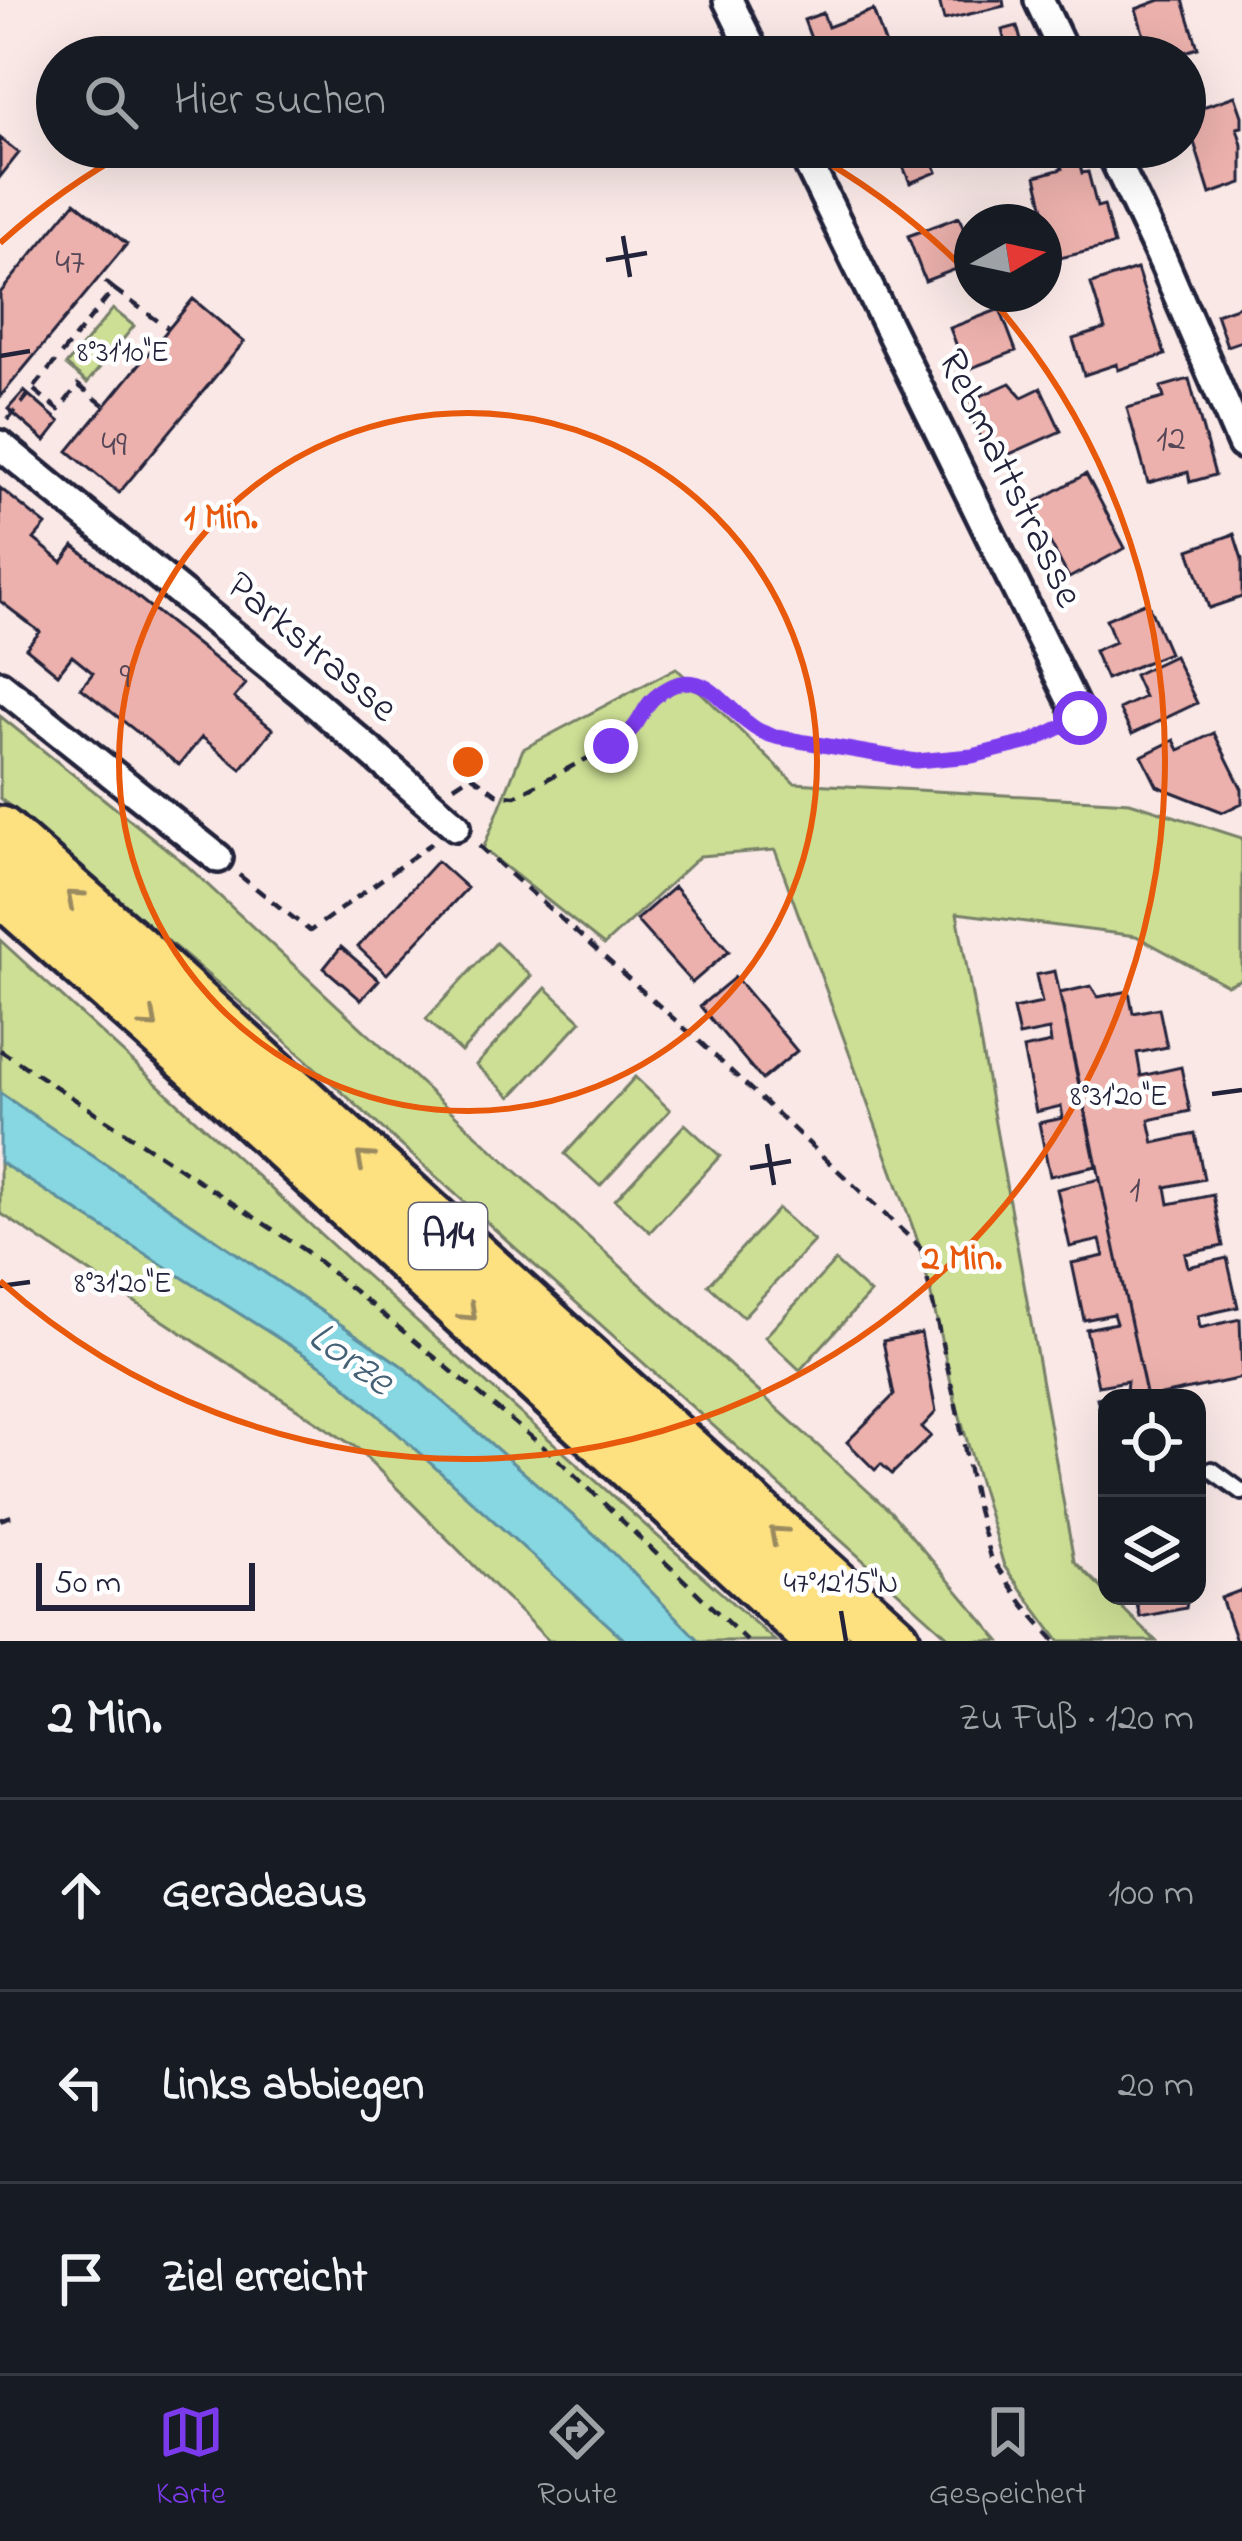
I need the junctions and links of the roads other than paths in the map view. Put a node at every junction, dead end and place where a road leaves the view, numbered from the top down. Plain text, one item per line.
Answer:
1 (728, 0) edge
2 (1039, 0) edge
3 (746, 36) edge
4 (1056, 36) edge
5 (810, 168) edge
6 (1119, 168) edge
7 (5, 431) edge
8 (1242, 444) edge
9 (0, 686) edge
10 (1080, 718) road end
11 (456, 826) road end
12 (0, 833) edge
13 (218, 858) road end
14 (0, 888) edge
15 (1212, 1470) dead end
16 (1242, 1492) edge
17 (823, 1641) edge
18 (894, 1641) edge

1 - 3 street
2 - 4 street
5 - 10 street, Rebmattstrasse
6 - 8 street
7 - 11 street, Parkstrasse
9 - 13 street
18 -> 12 highway, A14
14 -> 17 highway, A14
15 - 16 lane

